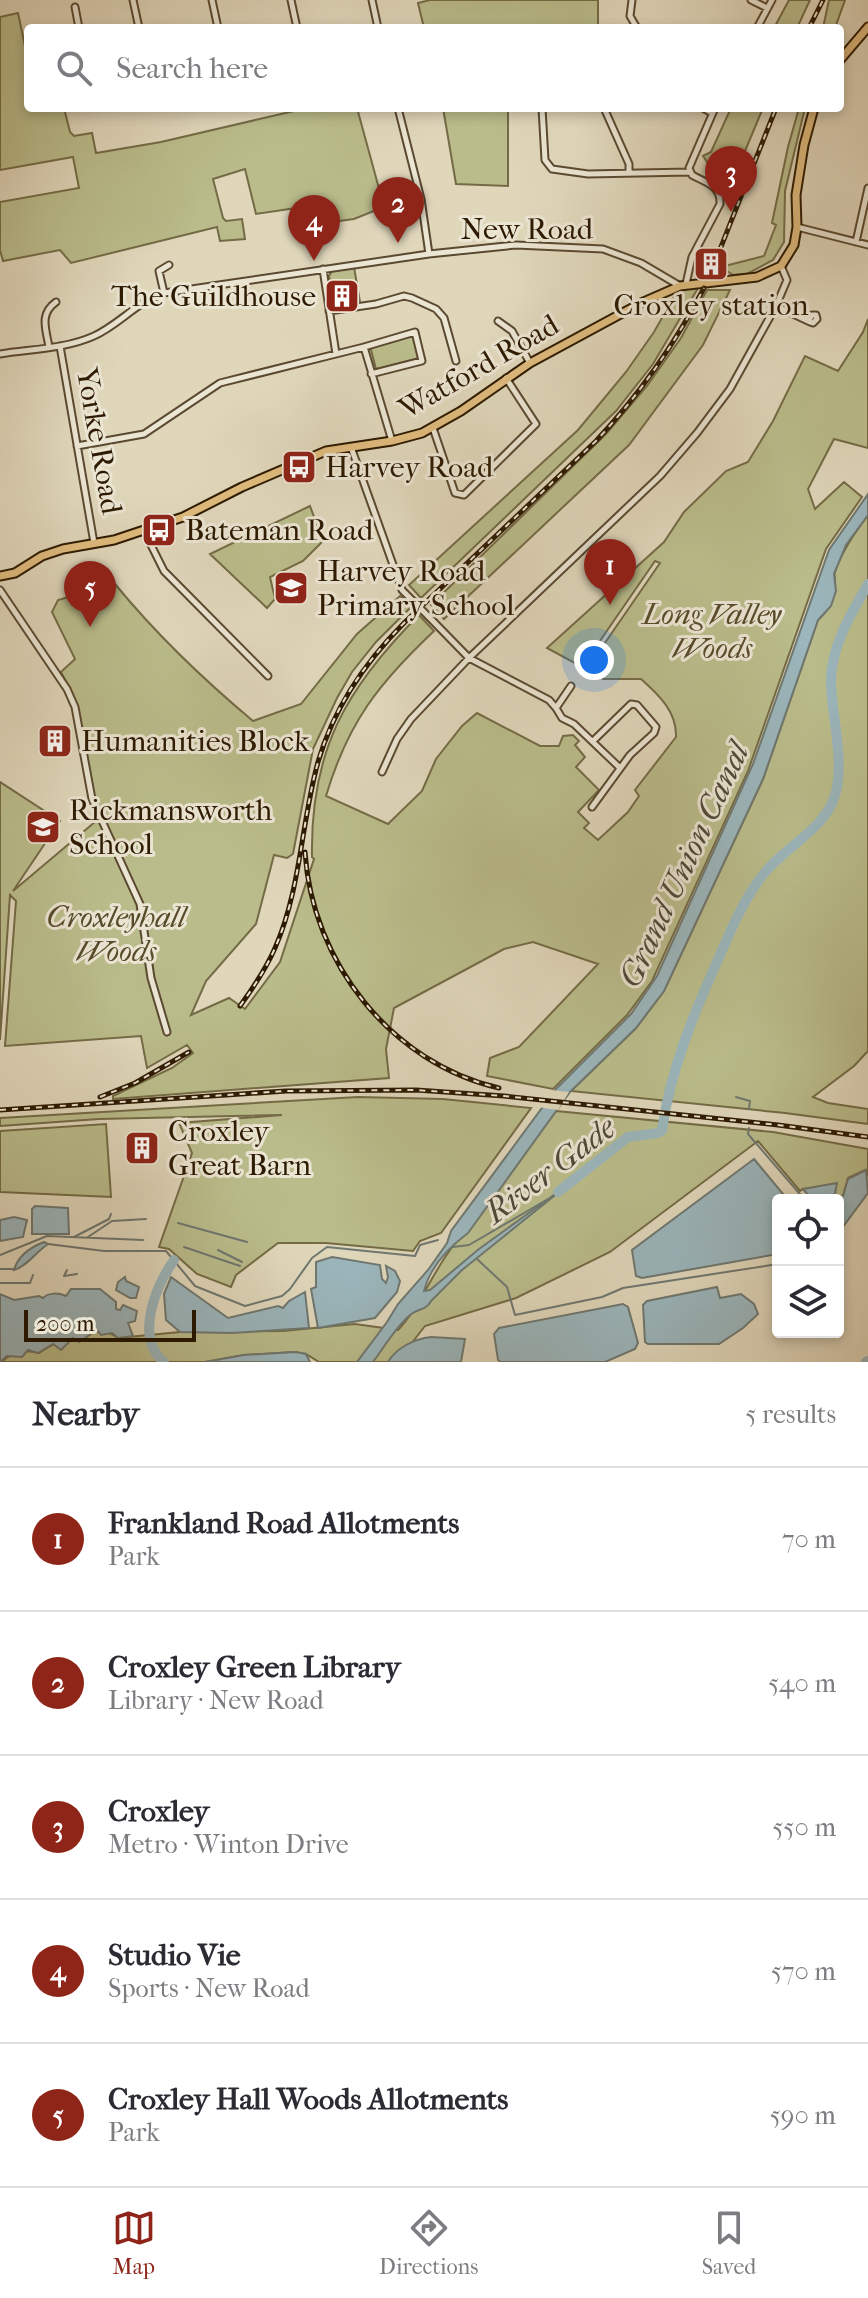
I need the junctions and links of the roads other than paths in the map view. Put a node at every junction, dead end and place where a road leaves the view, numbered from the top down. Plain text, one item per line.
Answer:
1 (133, 0) edge
2 (212, 0) edge
3 (291, 0) edge
4 (372, 0) edge
5 (632, 0) edge
6 (751, 0) edge
7 (772, 0) edge
8 (75, 7) dead end
9 (767, 8) junction
10 (78, 24) edge
11 (138, 24) edge
12 (217, 24) edge
13 (296, 24) edge
14 (377, 24) edge
15 (635, 24) edge
16 (759, 24) edge
17 (868, 27) edge
18 (844, 55) edge
19 (399, 112) edge
20 (542, 112) edge
21 (606, 112) edge
22 (712, 112) edge
23 (813, 112) edge
24 (629, 172) junction
25 (690, 172) junction
26 (868, 188) edge
27 (797, 227) junction
28 (856, 242) junction
29 (868, 245) edge
30 (429, 254) junction
31 (169, 265) dead end
32 (781, 266) junction
33 (323, 269) junction
34 (683, 285) junction
35 (164, 293) junction
36 (56, 302) dead end
37 (776, 306) junction
38 (329, 311) junction
39 (498, 321) dead end
40 (808, 321) dead end
41 (60, 346) junction
42 (49, 347) junction
43 (364, 347) junction
44 (0, 354) edge
45 (336, 354) junction
46 (456, 361) dead end
47 (530, 363) junction
48 (371, 374) junction
49 (506, 378) junction
50 (433, 428) junction
51 (392, 441) junction
52 (77, 446) junction
53 (351, 447) junction
54 (144, 531) junction
55 (94, 543) junction
56 (0, 576) edge
57 (0, 590) edge
58 (469, 658) junction
59 (268, 676) dead end
60 (571, 686) dead end
61 (556, 708) junction
62 (593, 741) junction
63 (620, 768) junction
64 (382, 772) dead end
65 (592, 807) dead end
66 (167, 1032) dead end

1 - 11 street
2 - 12 street
3 - 13 street
4 - 14 street
5 - 15 street
6 - 9 street
7 - 9 street
8 - 10 street
9 - 16 street
17 - 18 main road
19 - 30 street
20 - 24 street
21 - 24 street
22 - 25 street
23 - 27 main road
24 - 25 street
25 - 34 street
26 - 28 street
27 - 28 street
27 - 32 main road
28 - 29 street
30 - 33 street, New Road
30 - 34 street, New Road
31 - 35 street
32 - 34 main road, Watford Road
32 - 37 street
33 - 35 street, New Road
33 - 38 street
34 - 47 main road, Watford Road
35 - 41 street, New Road
36 - 42 street
37 - 40 street
37 - 58 street
38 - 45 street
38 - 46 street
39 - 47 street
41 - 42 street, New Road
41 - 52 street, Yorke Road
42 - 44 street, New Road
43 - 45 street
43 - 48 street
43 - 48 street
45 - 52 street
47 - 49 main road, Watford Road
48 - 51 street
49 - 50 main road, Watford Road
49 - 50 street
50 - 51 main road, Watford Road
51 - 53 main road, Watford Road
52 - 55 street, Yorke Road
53 - 54 main road, Watford Road
53 - 58 street, bridge
54 - 55 main road, Watford Road
54 - 59 street
55 - 56 main road, Watford Road
57 - 66 street
58 - 61 street
58 - 64 street
60 - 61 street
61 - 62 street
62 - 63 street
62 - 63 street
63 - 65 street

